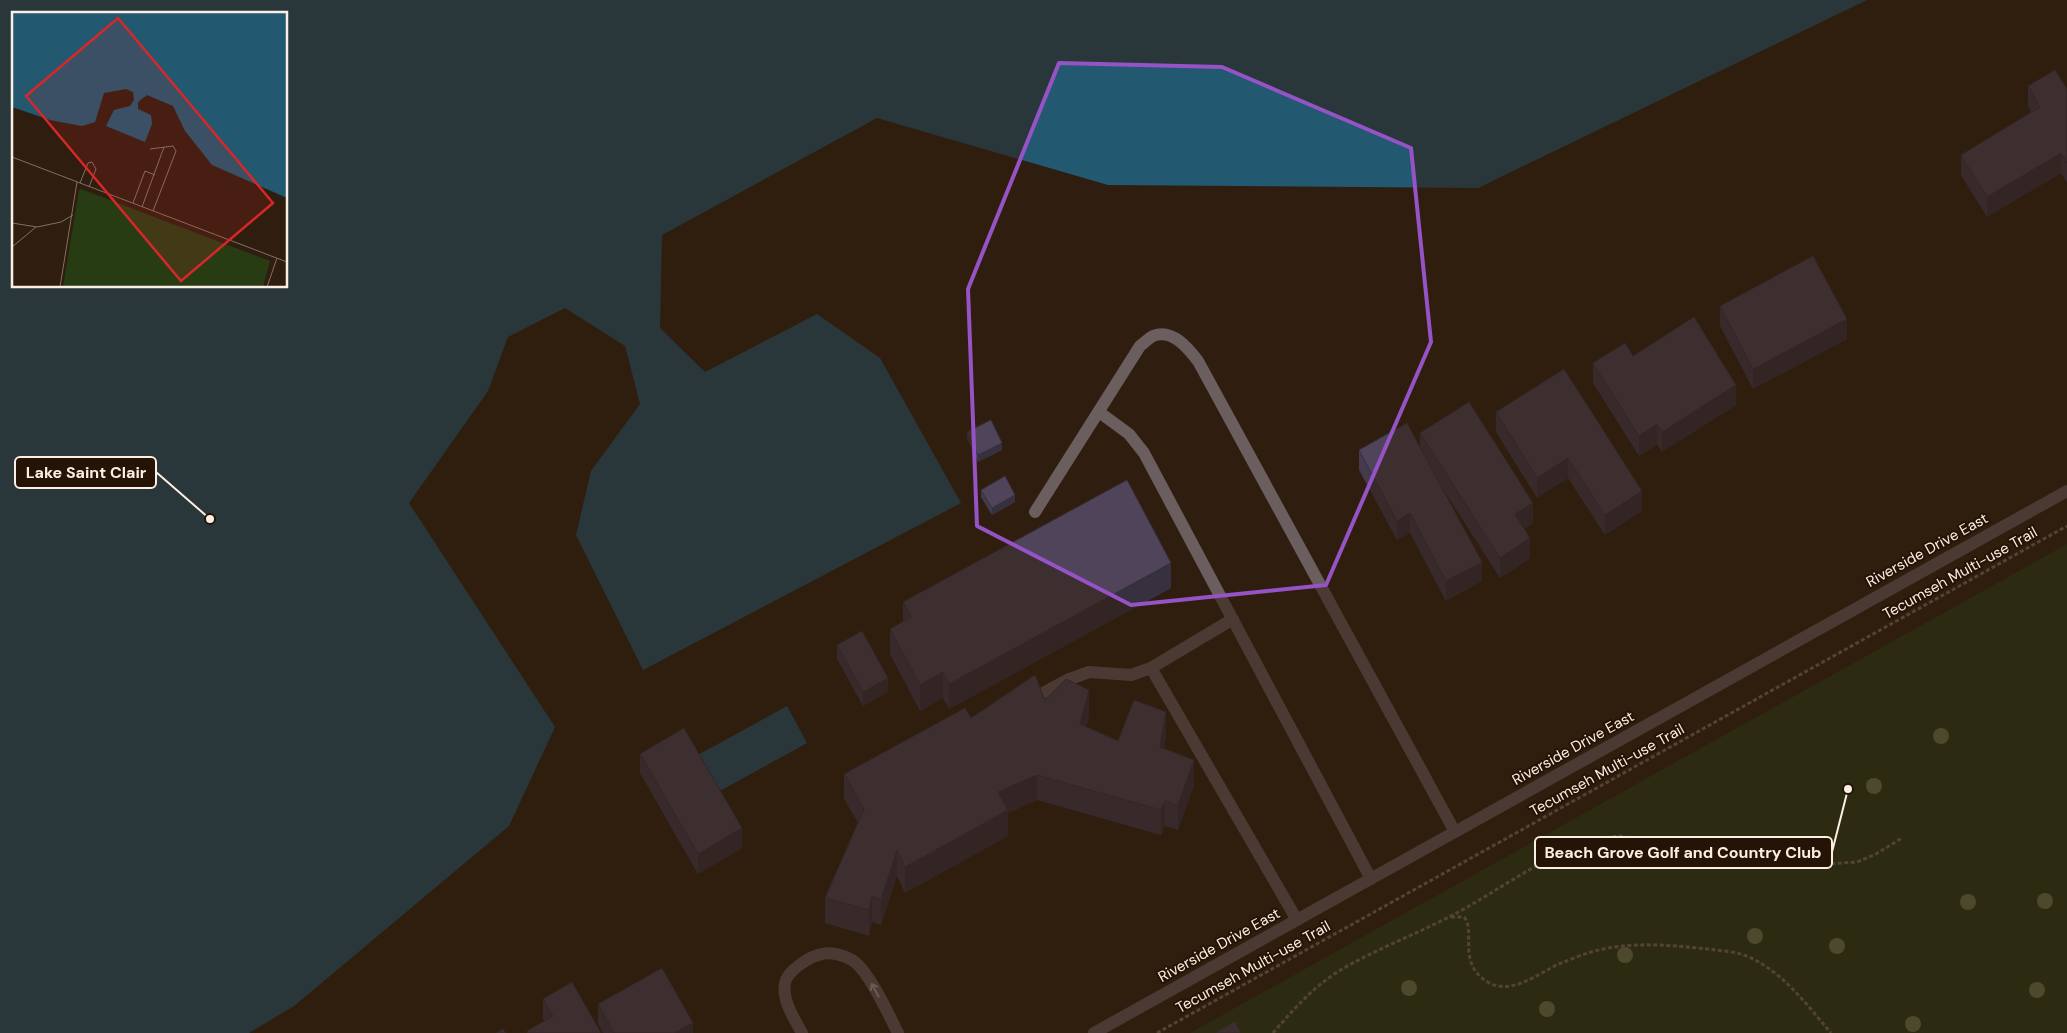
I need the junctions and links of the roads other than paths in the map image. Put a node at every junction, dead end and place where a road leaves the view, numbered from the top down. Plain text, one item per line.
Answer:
1 (1099, 412) junction
2 (2067, 491) edge
3 (1035, 512) dead end
4 (1233, 619) junction
5 (1151, 668) junction
6 (1043, 693) edge
7 (1455, 832) junction
8 (1371, 878) junction
9 (1296, 920) junction
10 (802, 1033) edge
11 (898, 1033) edge
12 (1094, 1033) edge

1 - 3 street
1 - 4 street
1 - 7 street
2 - 7 street, Riverside Drive East
4 - 5 street
4 - 8 street
5 - 6 street
5 - 9 street
7 - 8 street, Riverside Drive East
8 - 9 street, Riverside Drive East
9 - 12 street, Riverside Drive East
11 -> 10 street

